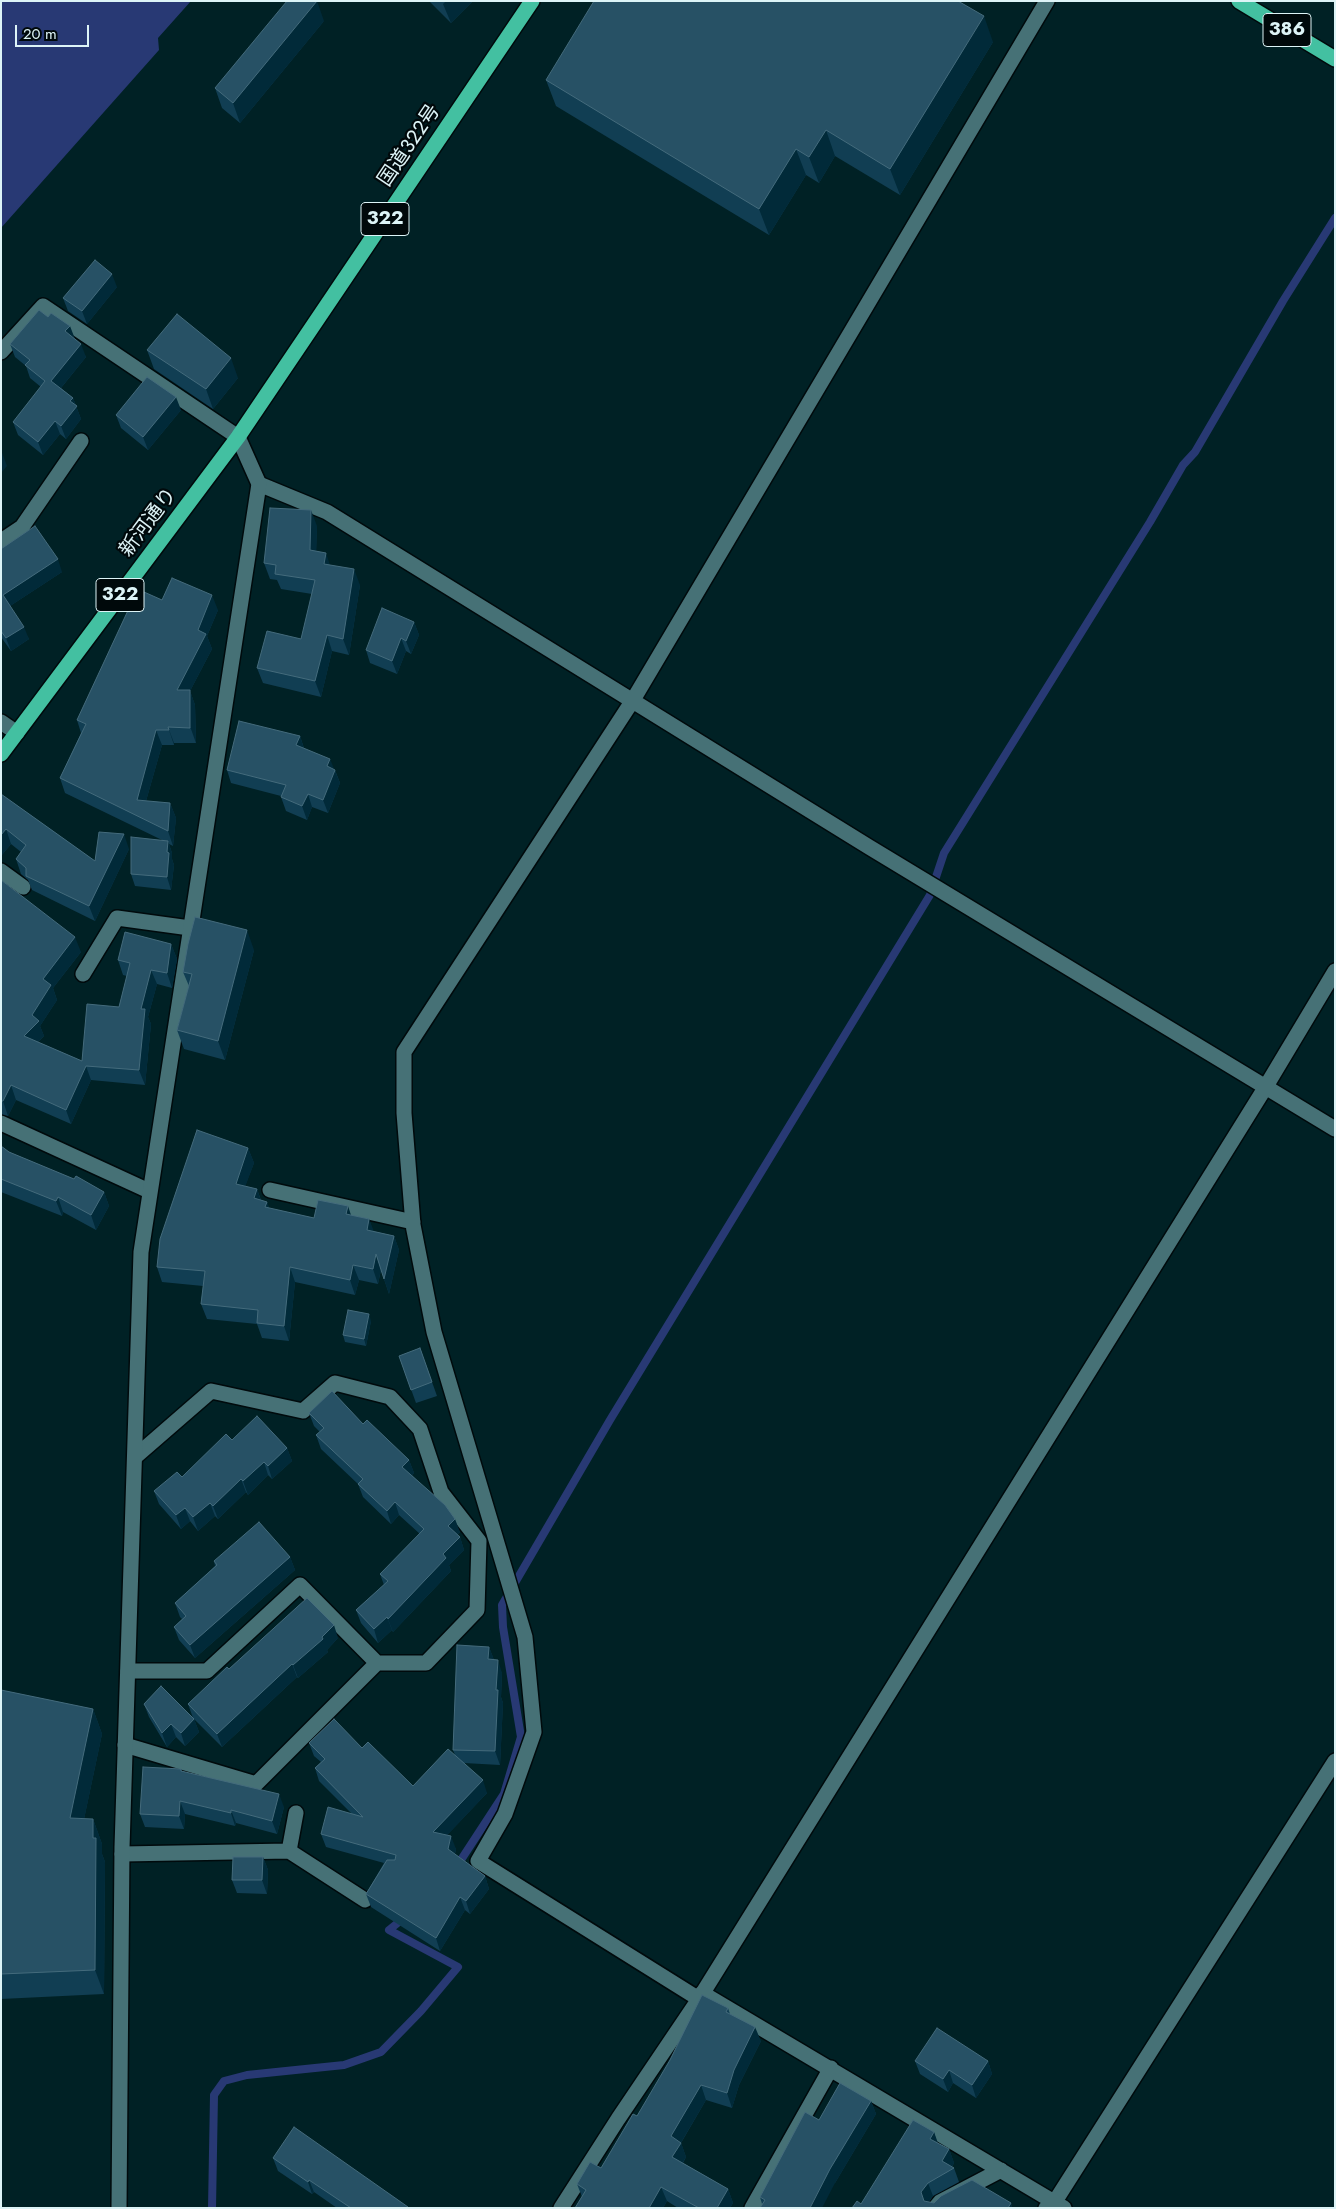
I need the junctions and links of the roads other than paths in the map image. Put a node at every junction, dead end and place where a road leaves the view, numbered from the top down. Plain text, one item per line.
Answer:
1 (532, 1) edge
2 (1047, 1) edge
3 (1239, 1) edge
4 (1335, 59) edge
5 (1, 352) edge
6 (238, 437) junction
7 (81, 441) dead end
8 (259, 484) junction
9 (1, 541) edge
10 (633, 700) junction
11 (1, 722) edge
12 (17, 733) junction
13 (1, 754) edge
14 (1, 871) edge
15 (23, 887) dead end
16 (190, 928) junction
17 (1335, 971) edge
18 (83, 974) dead end
19 (1265, 1088) junction
20 (1, 1123) edge
21 (1335, 1130) edge
22 (270, 1190) dead end
23 (150, 1191) junction
24 (413, 1222) junction
25 (134, 1457) junction
26 (377, 1663) junction
27 (128, 1670) junction
28 (125, 1745) junction
29 (1335, 1761) edge
30 (296, 1813) dead end
31 (289, 1851) junction
32 (122, 1854) junction
33 (365, 1900) edge
34 (701, 1996) junction
35 (831, 2068) junction
36 (1001, 2170) junction
37 (1055, 2206) edge
38 (119, 2208) edge
39 (561, 2208) edge
40 (752, 2208) edge
41 (935, 2208) edge

1 - 6 highway, 国道322号 / 322
2 - 10 street
3 - 4 highway, 386
5 - 6 street
6 - 8 street
6 - 12 highway, 新河通り / 322
7 - 9 street
8 - 10 street
8 - 16 street
10 - 19 street
10 - 24 street
11 - 12 street
12 - 13 highway, 新河通り / 322
14 - 15 street
16 - 18 street
16 - 23 street
17 - 19 street
19 - 21 street
19 - 34 street
20 - 23 street
22 - 24 street
23 - 25 street
24 - 34 street
25 - 26 street
25 - 27 street
26 - 27 street
26 - 28 street
27 - 28 street
28 - 32 street
29 - 37 street
30 - 31 street
31 - 32 street
31 - 33 street
32 - 38 street
34 - 35 street
34 - 39 street
35 - 36 street
35 - 40 street
36 - 37 street
36 - 41 street

